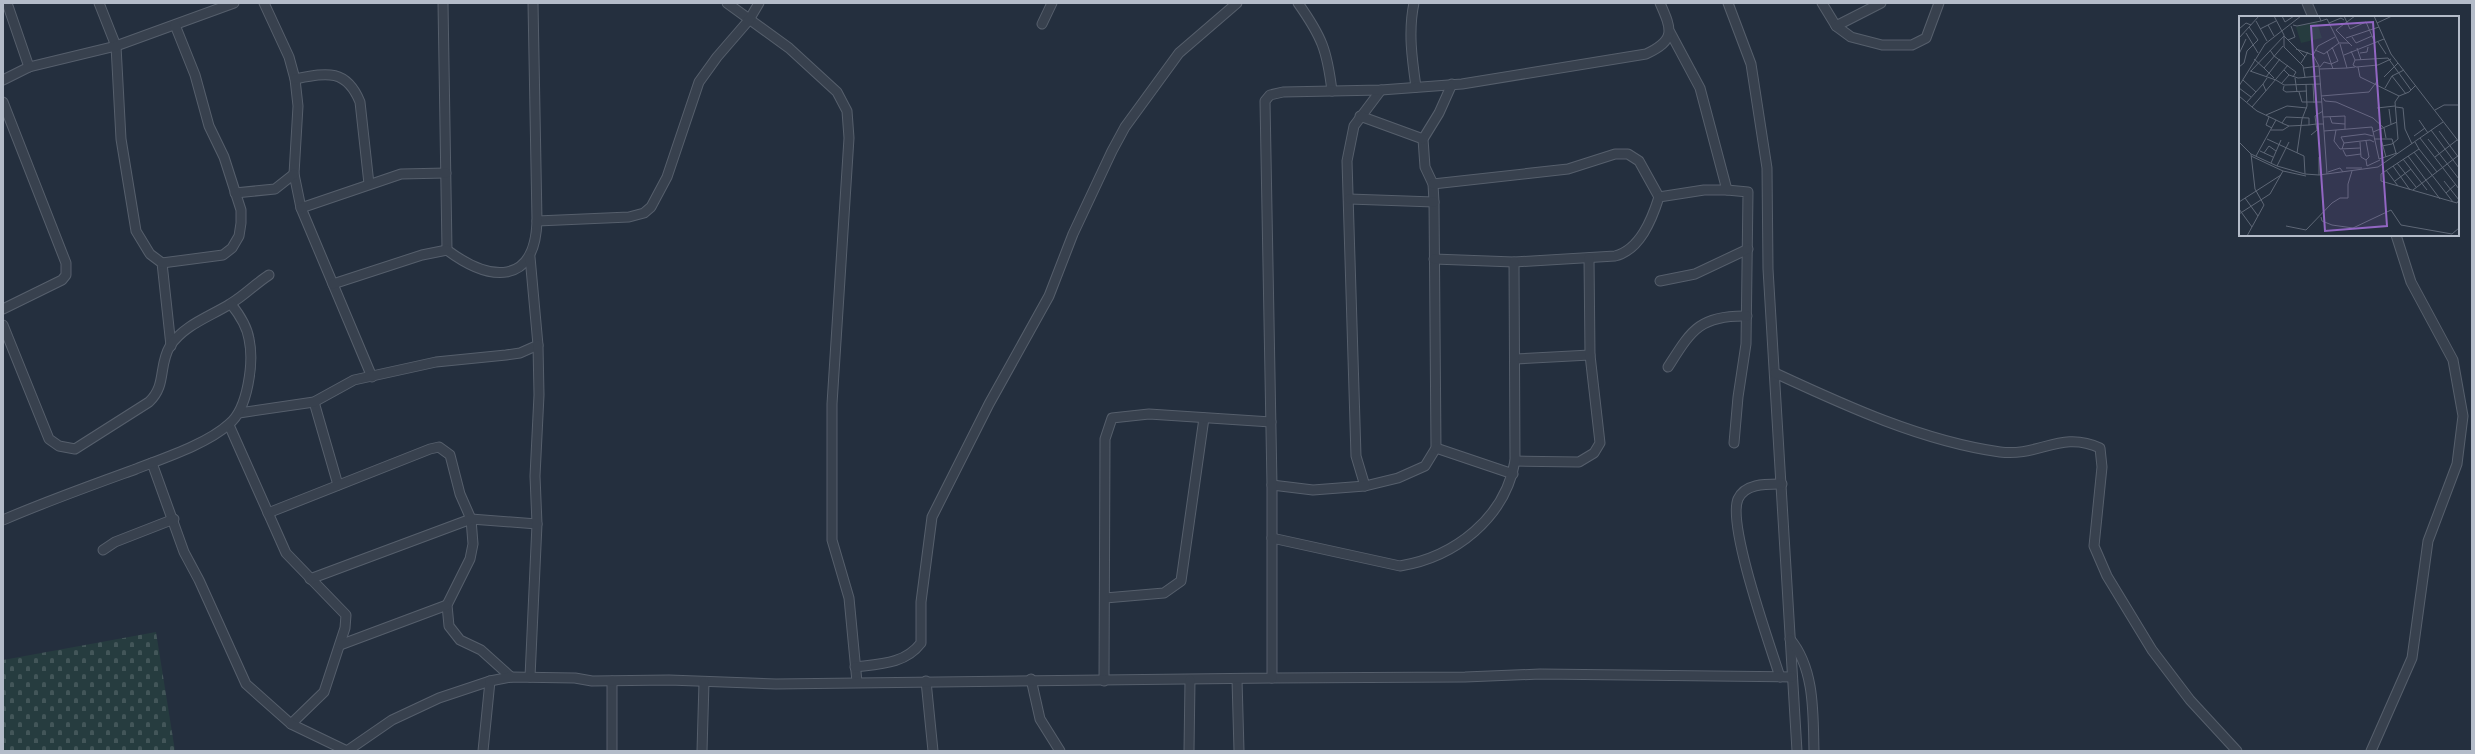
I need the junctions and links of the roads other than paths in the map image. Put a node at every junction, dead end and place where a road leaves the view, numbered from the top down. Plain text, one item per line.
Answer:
1 (7, 3) edge
2 (99, 3) edge
3 (234, 3) edge
4 (264, 3) edge
5 (443, 3) edge
6 (534, 3) edge
7 (727, 3) edge
8 (759, 3) edge
9 (1052, 3) edge
10 (1237, 3) edge
11 (1298, 3) edge
12 (1414, 3) edge
13 (1660, 3) edge
14 (1728, 3) edge
15 (1822, 3) edge
16 (1882, 3) edge
17 (1939, 3) edge
18 (2307, 3) edge
19 (2314, 16) edge
20 (749, 20) junction
21 (1042, 24) dead end
22 (175, 25) junction
23 (1836, 26) junction
24 (1670, 32) junction
25 (116, 46) junction
26 (29, 67) junction
27 (3, 80) edge
28 (295, 80) junction
29 (1452, 84) junction
30 (1416, 87) junction
31 (1381, 90) junction
32 (1332, 91) junction
33 (3, 102) edge
34 (1360, 116) junction
35 (1423, 139) junction
36 (446, 173) junction
37 (294, 174) junction
38 (370, 184) junction
39 (1433, 184) junction
40 (1727, 190) junction
41 (1765, 191) junction
42 (1748, 192) junction
43 (235, 193) junction
44 (1659, 197) junction
45 (1349, 199) junction
46 (1434, 202) junction
47 (301, 208) junction
48 (537, 221) junction
49 (2396, 236) edge
50 (1748, 248) junction
51 (447, 250) junction
52 (530, 257) junction
53 (1589, 258) junction
54 (1434, 259) junction
55 (1514, 262) junction
56 (162, 263) junction
57 (269, 275) dead end
58 (1660, 281) dead end
59 (333, 284) junction
60 (231, 304) junction
61 (3, 309) edge
62 (1747, 316) junction
63 (4, 330) edge
64 (538, 345) junction
65 (171, 346) junction
66 (1590, 355) junction
67 (1515, 359) junction
68 (1668, 367) dead end
69 (1775, 373) junction
70 (372, 377) junction
71 (314, 402) junction
72 (239, 413) junction
73 (1204, 418) junction
74 (1270, 422) junction
75 (229, 425) junction
76 (1734, 443) dead end
77 (1436, 448) junction
78 (1516, 461) junction
79 (152, 463) junction
80 (1513, 474) junction
81 (1782, 484) junction
82 (338, 485) junction
83 (1272, 485) junction
84 (1365, 486) junction
85 (268, 513) junction
86 (174, 519) junction
87 (470, 519) junction
88 (3, 520) edge
89 (537, 524) junction
90 (1272, 538) junction
91 (103, 550) dead end
92 (310, 579) junction
93 (1105, 598) junction
94 (447, 605) junction
95 (1790, 639) junction
96 (340, 644) junction
97 (856, 668) junction
98 (511, 677) junction
99 (530, 677) junction
100 (1780, 677) junction
101 (1792, 677) junction
102 (1272, 678) junction
103 (1031, 679) junction
104 (1237, 679) junction
105 (1190, 680) junction
106 (490, 681) junction
107 (612, 681) junction
108 (1104, 681) junction
109 (704, 682) junction
110 (857, 682) junction
111 (926, 682) junction
112 (291, 724) junction
113 (347, 751) edge
114 (483, 751) edge
115 (612, 751) edge
116 (702, 751) edge
117 (933, 751) edge
118 (1060, 751) edge
119 (1188, 751) edge
120 (1239, 751) edge
121 (1797, 751) edge
122 (1814, 751) edge
123 (2237, 751) edge
124 (2371, 751) edge

1 - 26 street
2 - 25 street
3 - 22 street
4 - 28 street
5 - 36 street
6 - 48 street
7 - 20 street
8 - 20 street
9 - 21 street
10 - 97 street
11 - 32 street
12 - 30 street
13 - 24 street
14 - 41 street
15 - 23 street
16 - 23 street
17 - 23 street
18 - 19 street
20 - 48 street
20 - 97 street
22 - 25 street
22 - 43 street
24 - 29 street
24 - 40 street
25 - 26 street
25 - 56 street
26 - 27 street
28 - 37 street
28 - 38 street
29 - 30 street
29 - 35 street
30 - 31 street
31 - 32 street
31 - 34 street
32 - 74 street
33 - 61 street
34 - 35 street
34 - 45 street
35 - 39 street
36 - 38 street
36 - 51 street
37 - 43 street
37 - 47 street
38 - 47 street
39 - 44 street
39 - 46 street
40 - 42 street
40 - 44 street
41 - 42 street
41 - 69 street
42 - 50 street
43 - 56 street
44 - 53 street
45 - 46 street
45 - 84 street
46 - 54 street
47 - 59 street
48 - 52 street
49 - 124 street
50 - 58 street
50 - 62 street
51 - 52 street
51 - 59 street
52 - 64 street
53 - 55 street
53 - 66 street
54 - 55 street
54 - 77 street
55 - 67 street
56 - 65 street
57 - 60 street
59 - 70 street
60 - 65 street
60 - 72 street
62 - 68 street
62 - 76 street
63 - 65 street
64 - 70 street
64 - 89 street
66 - 67 street
66 - 78 street
67 - 78 street
69 - 81 street
69 - 123 street
70 - 71 street
71 - 72 street
71 - 82 street
72 - 75 street
73 - 74 street
73 - 93 street
73 - 93 street
74 - 83 street
75 - 79 street
75 - 85 street
77 - 80 street
77 - 84 street
78 - 80 street
79 - 86 street
79 - 88 street
80 - 90 street
81 - 95 street
81 - 100 street
82 - 85 street
82 - 87 street
83 - 84 street
83 - 90 street
85 - 92 street
86 - 91 street
86 - 112 street
87 - 89 street
87 - 92 street
87 - 94 street
89 - 99 street
90 - 102 street
92 - 96 street
93 - 108 street
94 - 96 street
94 - 98 street
95 - 101 street
95 - 122 street
96 - 112 street
97 - 110 street
98 - 99 street
98 - 106 street
99 - 107 street
100 - 101 street
100 - 102 street
101 - 121 street
102 - 104 street
103 - 108 street
103 - 111 street
103 - 118 street
104 - 105 street
104 - 120 street
105 - 108 street
105 - 119 street
106 - 113 street
106 - 114 street
107 - 109 street
107 - 115 street
109 - 110 street
109 - 116 street
110 - 111 street
111 - 117 street
112 - 113 street

